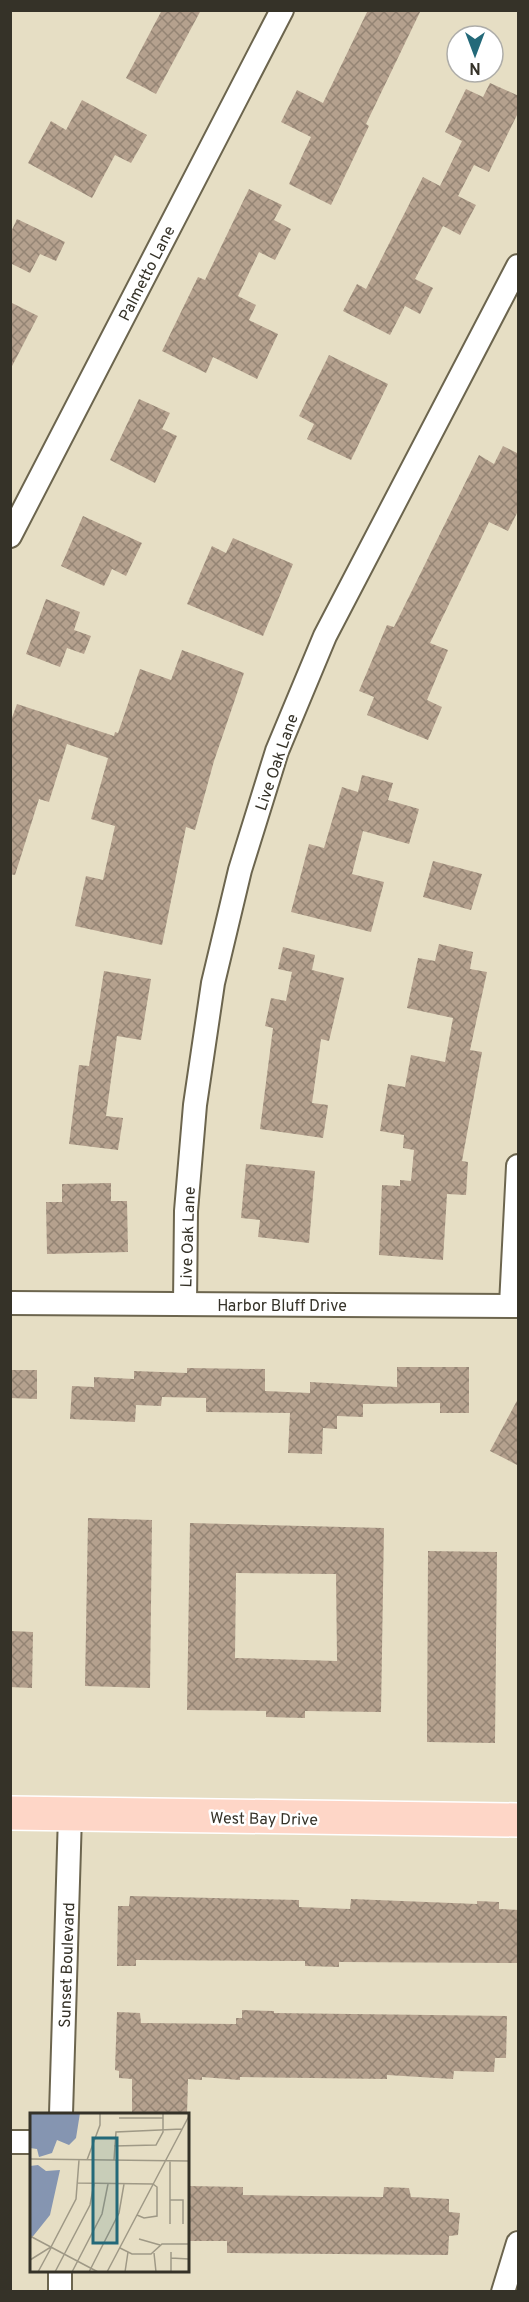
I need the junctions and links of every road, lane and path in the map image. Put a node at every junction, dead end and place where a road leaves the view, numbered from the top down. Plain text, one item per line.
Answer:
1 (282, 10) edge
2 (519, 266) edge
3 (10, 536) edge
4 (519, 1166) edge
5 (10, 1303) edge
6 (185, 1304) junction
7 (515, 1306) edge
8 (10, 1813) edge
9 (70, 1815) junction
10 (519, 1820) edge
11 (61, 2113) edge
12 (10, 2142) edge
13 (30, 2142) edge
14 (519, 2243) edge
15 (60, 2272) edge
16 (60, 2292) edge
17 (503, 2292) edge

1 - 3 street, Palmetto Lane
2 - 6 street, Live Oak Lane
4 - 7 street
5 - 6 street, Harbor Bluff Drive
6 - 7 street, Harbor Bluff Drive
8 - 9 main road, West Bay Drive
9 - 10 main road, West Bay Drive
9 - 11 street, Sunset Boulevard
12 - 13 street
14 - 17 street
15 - 16 street

